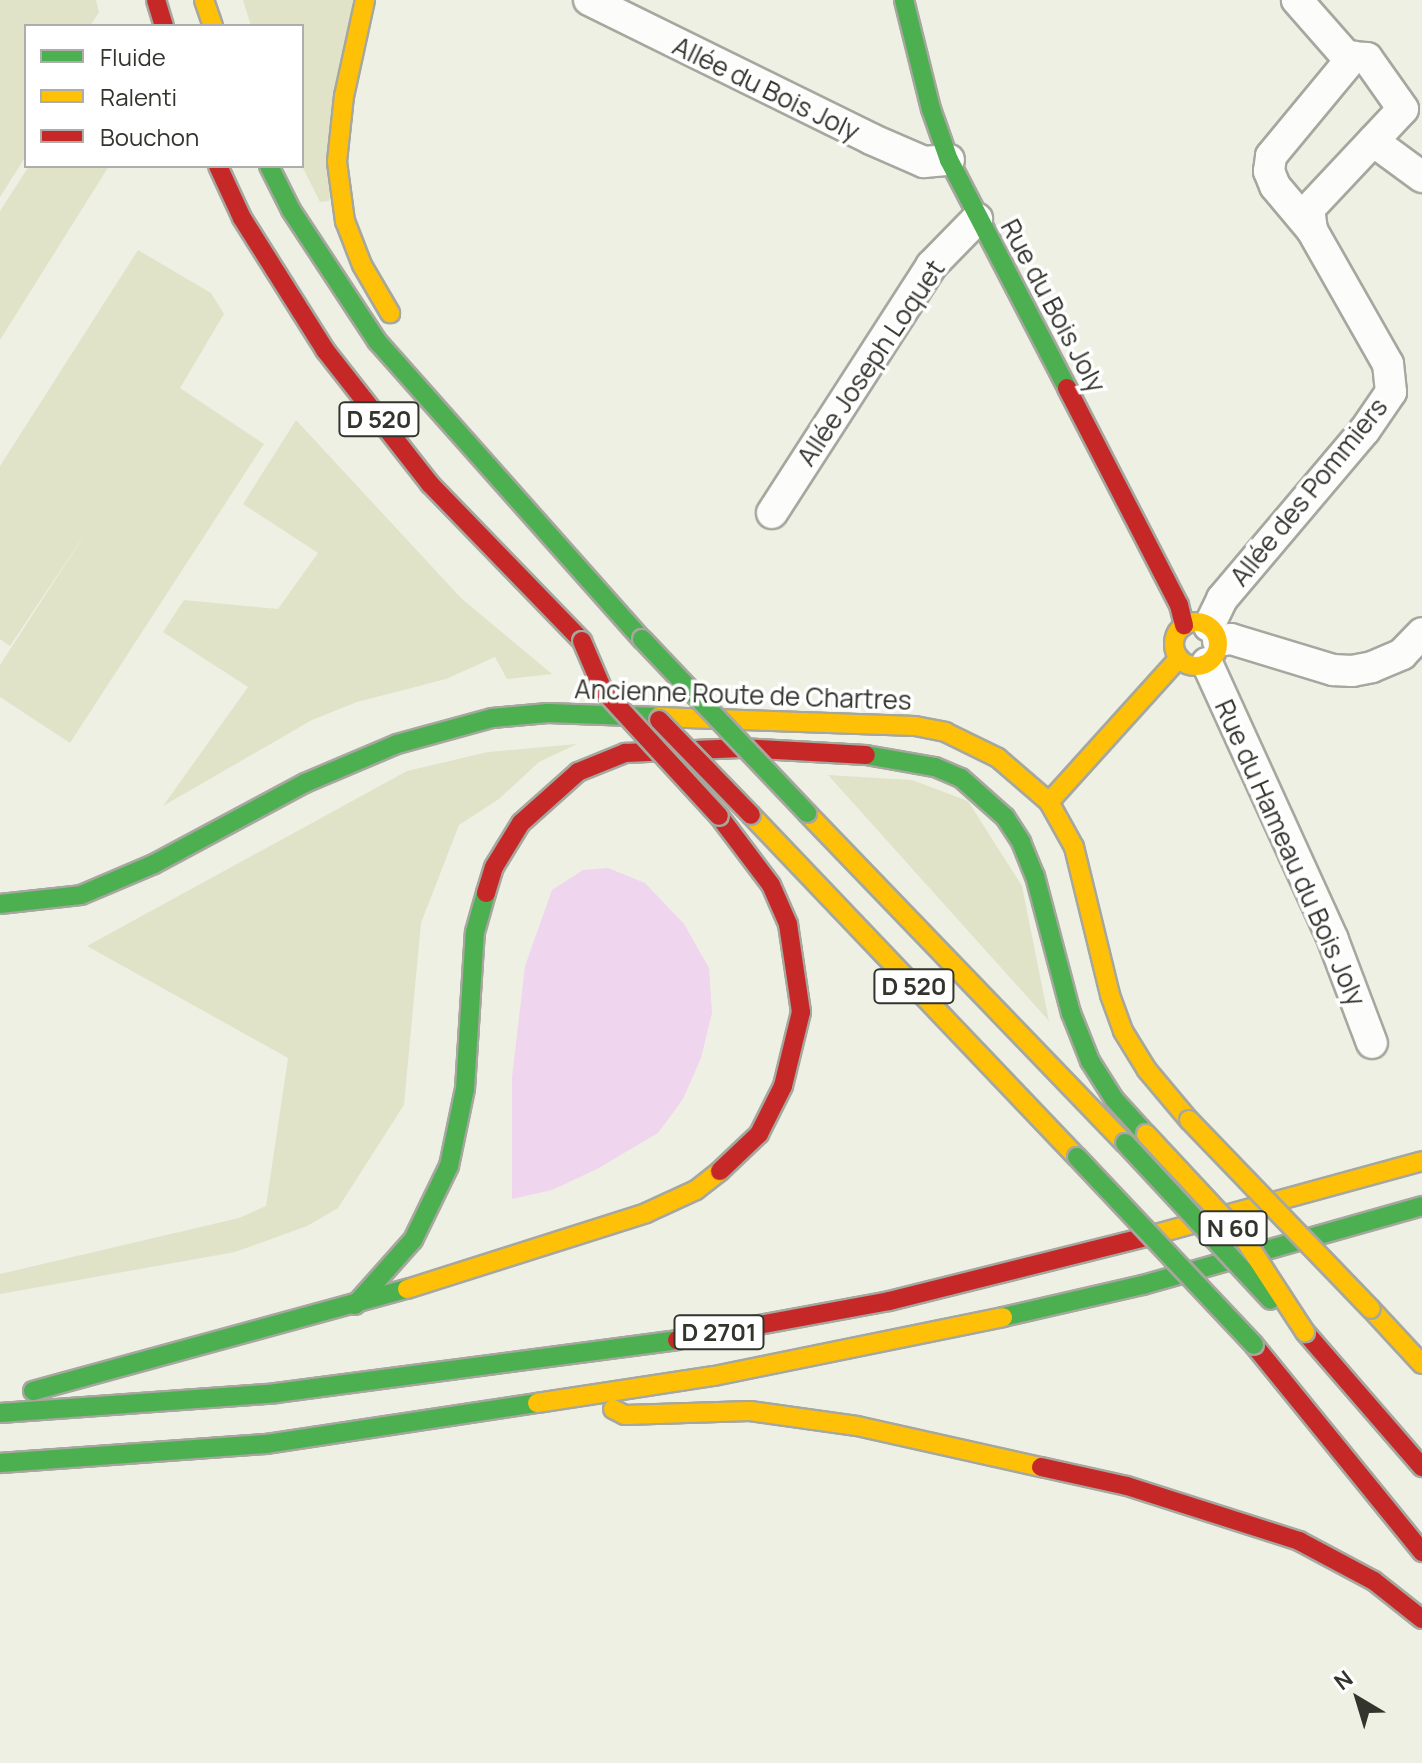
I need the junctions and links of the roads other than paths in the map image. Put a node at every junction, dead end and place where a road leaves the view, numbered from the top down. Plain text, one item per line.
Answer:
1 (156, 0) edge
2 (204, 0) edge
3 (365, 0) edge
4 (589, 0) edge
5 (904, 0) edge
6 (1297, 0) edge
7 (163, 24) edge
8 (212, 24) edge
9 (1353, 57) junction
10 (1373, 141) junction
11 (949, 160) junction
12 (219, 168) edge
13 (270, 168) edge
14 (1422, 177) edge
15 (977, 219) junction
16 (1312, 230) junction
17 (416, 389) junction
18 (772, 513) dead end
19 (1422, 633) edge
20 (582, 641) junction
21 (1199, 643) junction
22 (1049, 802) junction
23 (0, 904) edge
24 (1372, 1043) dead end
25 (1422, 1161) edge
26 (1422, 1206) edge
27 (355, 1305) junction
28 (1305, 1332) junction
29 (1422, 1364) edge
30 (586, 1396) junction
31 (0, 1399) edge
32 (0, 1413) edge
33 (0, 1463) edge
34 (1422, 1467) edge
35 (1422, 1552) edge
36 (1422, 1619) edge

1 - 7 main road
2 - 8 main road
3 - 17 main road
4 - 11 street, Allée du Bois Joly
5 - 11 main road, Rue du Bois Joly
6 - 9 street
9 - 10 street
9 - 16 street, Allée des Pommiers
10 - 14 street
10 - 16 street
11 - 15 main road, Rue du Bois Joly
12 - 20 main road, D 520
13 - 17 main road, D 520
15 - 18 street, Allée Joseph Loquet
15 - 21 main road, Rue du Bois Joly
16 - 21 street, Allée des Pommiers
17 - 28 main road, D 520, bridge
19 - 21 street
20 - 27 main road, bridge
20 - 35 main road, D 520, bridge
21 - 22 main road
21 - 24 street, Rue du Hameau du Bois Joly
22 - 23 main road, Ancienne Route de Chartres
22 - 29 main road, Ancienne Route de Chartres, bridge
25 - 32 main road, D 2701
26 - 30 main road, D 2701
27 - 28 main road, N 60, bridge
27 - 31 main road
28 - 34 main road, D 520
30 - 33 main road, D 2701
30 - 36 main road

